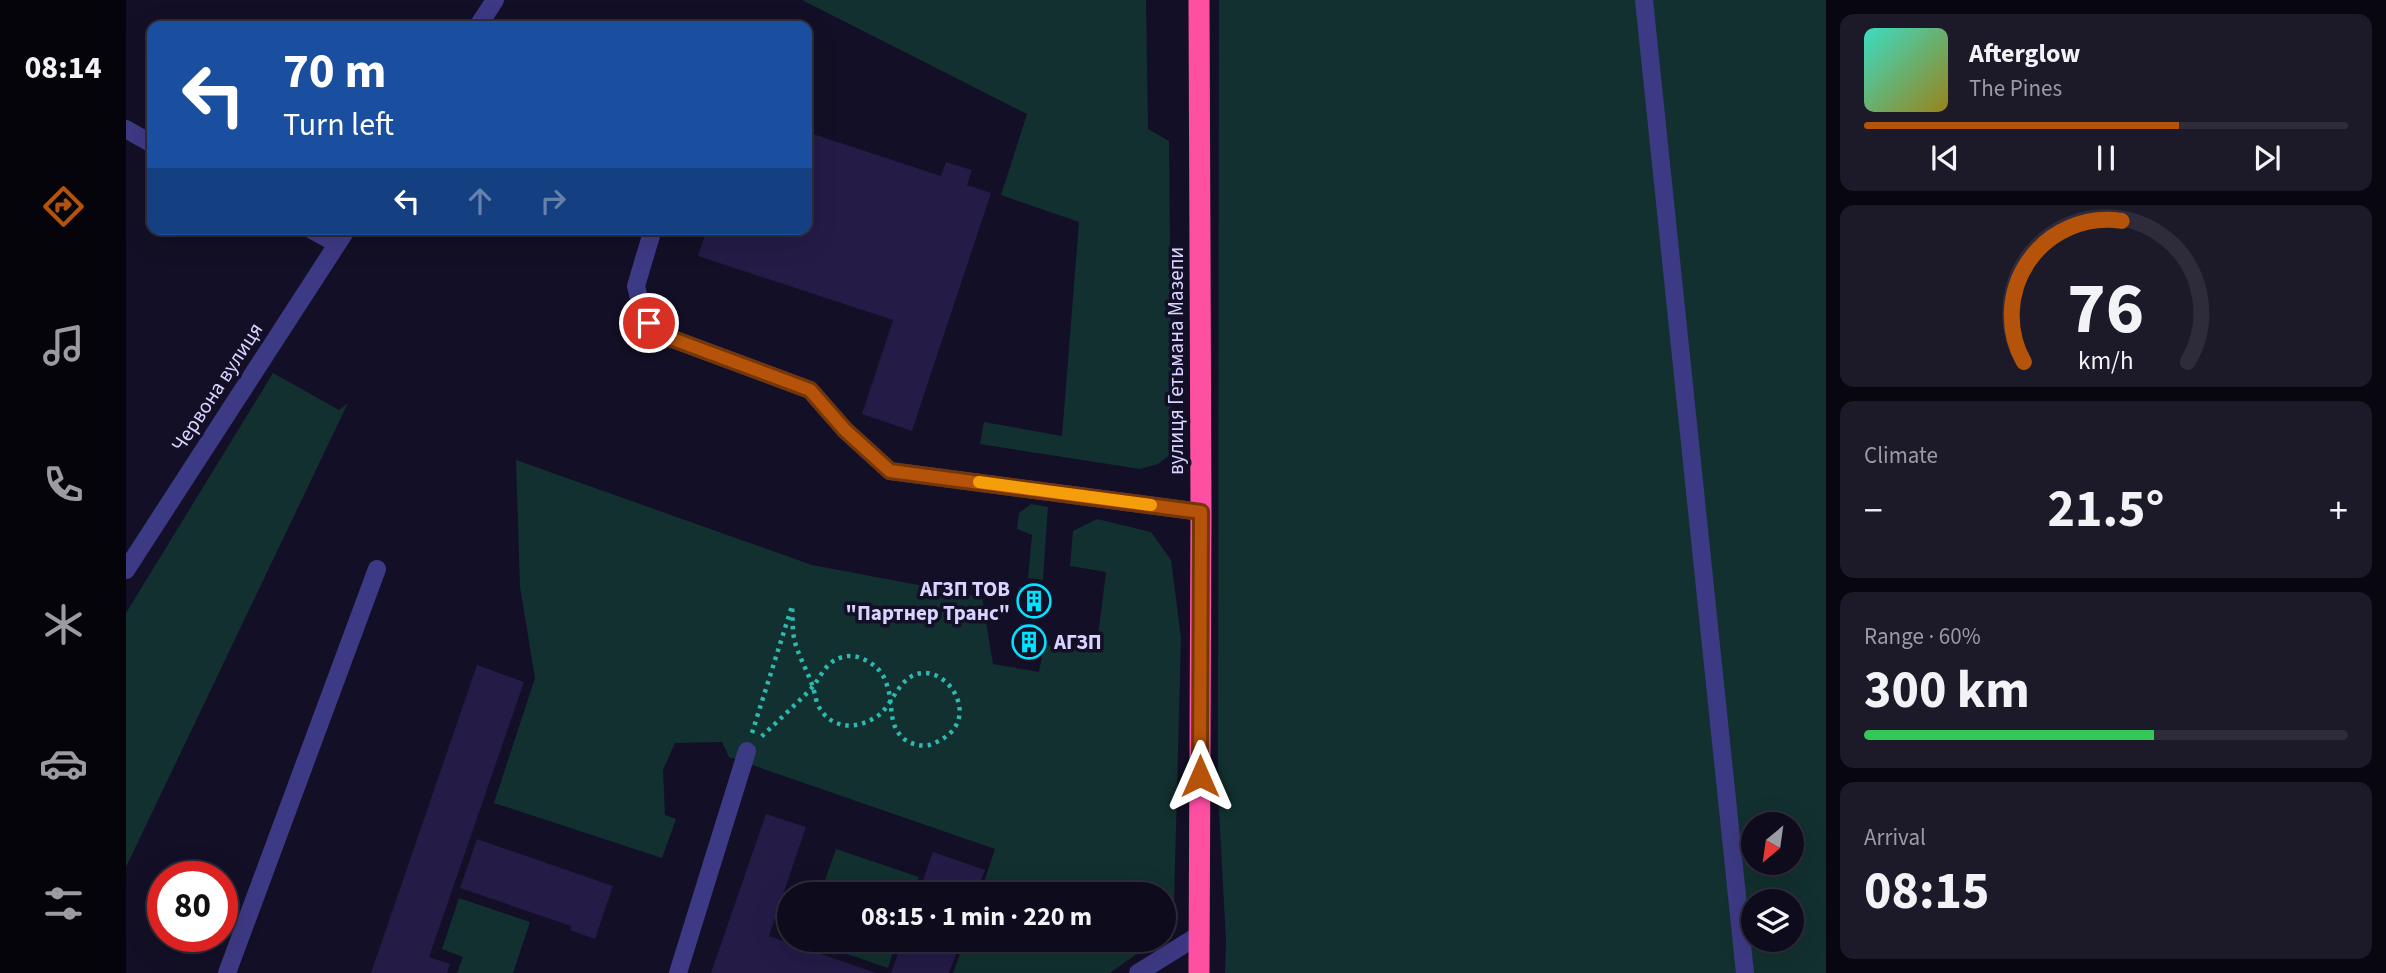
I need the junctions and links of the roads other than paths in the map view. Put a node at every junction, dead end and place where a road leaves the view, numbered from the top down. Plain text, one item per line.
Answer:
1 (495, 0) edge
2 (1199, 0) edge
3 (1644, 0) edge
4 (481, 21) edge
5 (126, 129) edge
6 (147, 141) edge
7 (651, 235) edge
8 (342, 237) edge
9 (1201, 512) junction
10 (377, 569) dead end
11 (126, 570) edge
12 (747, 751) road end
13 (1199, 935) junction
14 (227, 973) edge
15 (678, 973) edge
16 (1138, 973) edge
17 (1199, 973) edge
18 (1745, 973) edge

1 - 4 street
2 - 9 highway, вулиця Гетьмана Мазепи
3 - 18 street
5 - 6 street
7 - 9 street
8 - 11 street, Червона вулиця
9 - 13 highway, вулиця Гетьмана Мазепи
10 - 14 street
12 - 15 street
13 - 16 street
13 - 17 highway, вулиця Гетьмана Мазепи

